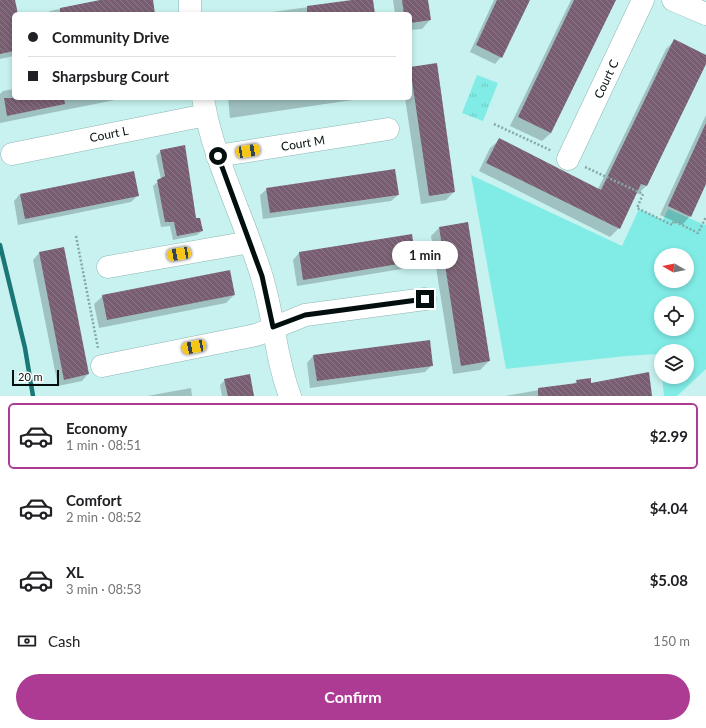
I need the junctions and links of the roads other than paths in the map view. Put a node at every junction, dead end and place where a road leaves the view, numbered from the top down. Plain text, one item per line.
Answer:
1 (190, 0) edge
2 (643, 0) edge
3 (673, 0) edge
4 (190, 12) edge
5 (706, 14) edge
6 (204, 106) edge
7 (388, 129) dead end
8 (12, 154) dead end
9 (218, 156) junction
10 (568, 159) road end
11 (250, 242) junction
12 (108, 267) dead end
13 (425, 299) dead end
14 (273, 327) junction
15 (102, 366) road end
16 (290, 396) edge

1 - 4 street
2 - 10 street, Court C
3 - 5 street
6 - 8 street, Court L
6 - 9 street
7 - 9 street, Court M
9 - 11 street
11 - 12 street
11 - 14 street
13 - 14 street
14 - 15 street
14 - 16 street

